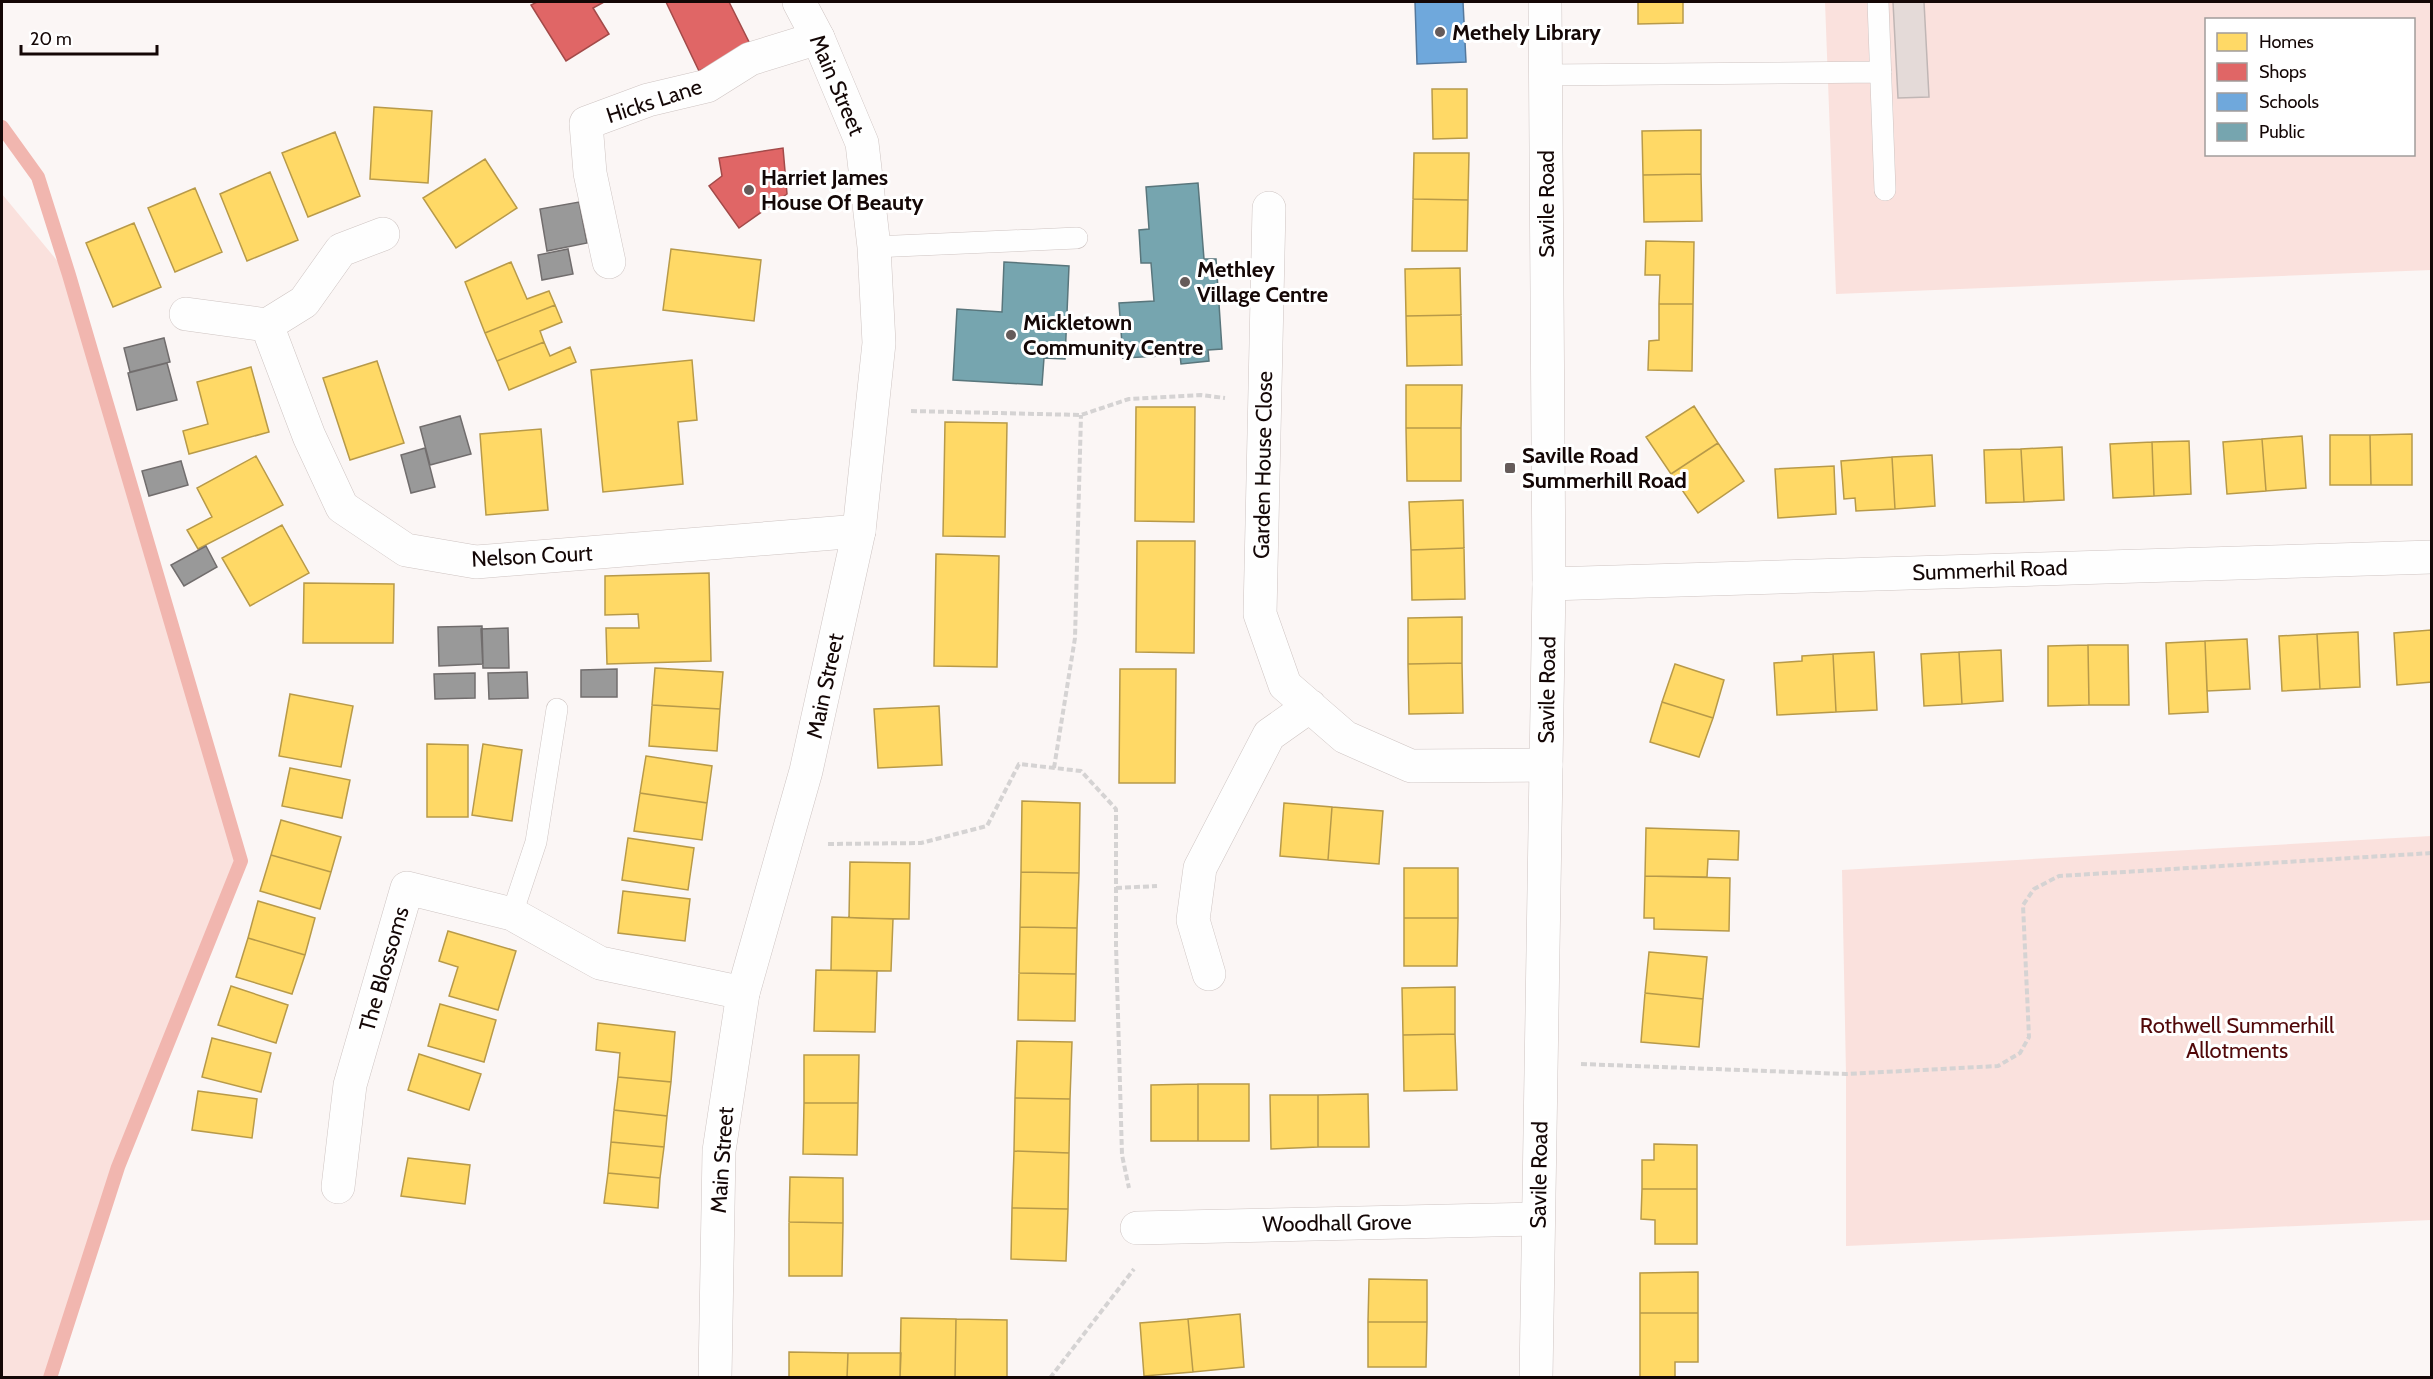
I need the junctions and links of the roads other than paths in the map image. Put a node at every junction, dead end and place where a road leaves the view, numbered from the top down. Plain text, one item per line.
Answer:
1 (799, 2) edge
2 (1545, 2) edge
3 (1878, 2) edge
4 (818, 38) junction
5 (1881, 72) junction
6 (1545, 75) junction
7 (1885, 190) dead end
8 (1269, 208) dead end
9 (383, 234) dead end
10 (1077, 238) dead end
11 (874, 247) junction
12 (609, 262) dead end
13 (186, 314) dead end
14 (267, 325) junction
15 (859, 531) junction
16 (2432, 557) edge
17 (1549, 584) junction
18 (1310, 706) junction
19 (556, 710) dead end
20 (1546, 765) junction
21 (512, 914) junction
22 (1209, 974) dead end
23 (743, 993) junction
24 (338, 1187) dead end
25 (1538, 1219) junction
26 (1137, 1228) road end
27 (715, 1377) edge
28 (1536, 1377) edge

1 - 4 street, Main Street
2 - 6 street, Savile Road
3 - 5 lane
4 - 11 street, Main Street
4 - 12 street, Hicks Lane
5 - 6 lane
5 - 7 lane
6 - 17 street, Savile Road
8 - 18 street, Garden House Close
9 - 14 street
10 - 11 lane
11 - 15 street, Main Street
13 - 14 street
14 - 15 street, Nelson Court
15 - 23 street, Main Street
16 - 17 street, Summerhil Road
17 - 20 street, Savile Road
18 - 20 street, Garden House Close
18 - 22 street
19 - 21 lane
20 - 25 street, Savile Road
21 - 23 street, The Blossoms
21 - 24 street, The Blossoms
23 - 27 street, Main Street
25 - 26 street, Woodhall Grove
25 - 28 street, Savile Road

